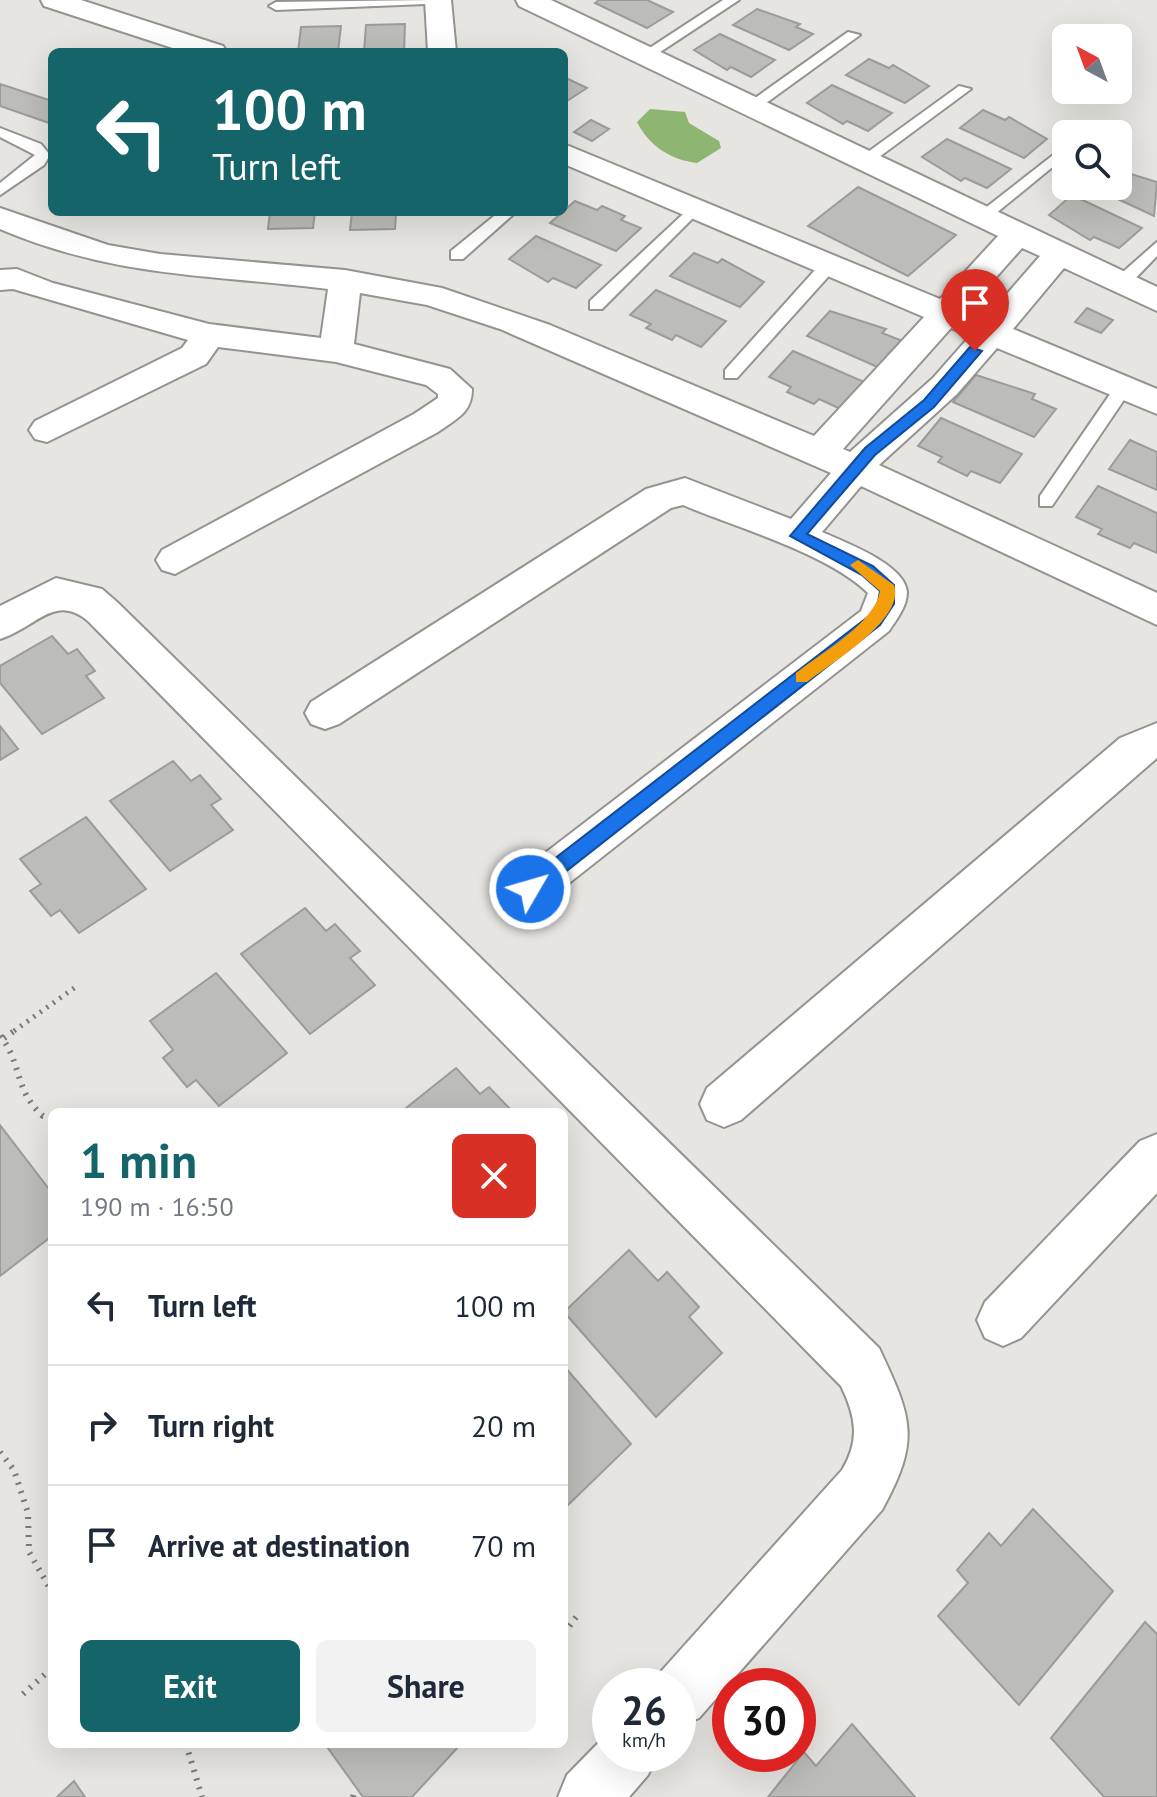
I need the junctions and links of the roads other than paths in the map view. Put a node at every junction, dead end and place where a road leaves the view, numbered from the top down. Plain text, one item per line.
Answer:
1 (426, 0) edge
2 (438, 0) edge
3 (732, 0) edge
4 (59, 1) edge
5 (539, 2) edge
6 (276, 6) dead end
7 (853, 35) dead end
8 (201, 48) edge
9 (442, 48) edge
10 (646, 55) junction
11 (964, 89) dead end
12 (753, 106) junction
13 (0, 132) edge
14 (568, 158) edge
15 (866, 160) junction
16 (1052, 160) edge
17 (0, 190) edge
18 (696, 207) junction
19 (503, 216) edge
20 (984, 216) junction
21 (0, 218) edge
22 (1018, 233) junction
23 (1157, 247) edge
24 (1060, 253) junction
25 (457, 255) dead end
26 (830, 264) junction
27 (0, 280) edge
28 (345, 280) junction
29 (1121, 283) junction
30 (1157, 300) edge
31 (596, 305) dead end
32 (944, 313) junction
33 (990, 333) junction
34 (209, 335) junction
35 (336, 351) junction
36 (731, 374) dead end
37 (1123, 388) junction
38 (1157, 402) edge
39 (47, 430) dead end
40 (821, 451) junction
41 (857, 468) junction
42 (1046, 501) dead end
43 (797, 536) junction
44 (175, 560) dead end
45 (1157, 610) edge
46 (0, 624) edge
47 (325, 713) dead end
48 (1157, 740) edge
49 (530, 889) dead end
50 (724, 1104) dead end
51 (1157, 1158) edge
52 (1003, 1320) dead end
53 (696, 1677) edge
54 (611, 1772) edge
55 (589, 1797) edge

1 - 6 lane
2 - 9 street
3 - 10 lane
4 - 8 street
5 - 10 street
7 - 12 lane
10 - 12 street
11 - 15 lane
12 - 15 street
13 - 17 lane
14 - 18 street
15 - 20 street
16 - 20 lane
18 - 26 street
18 - 31 lane
19 - 25 lane
20 - 22 street
21 - 28 street
22 - 24 street
22 - 32 street
23 - 29 lane
24 - 29 street
24 - 33 street
26 - 32 street
26 - 36 lane
27 - 34 street
28 - 35 street
28 - 40 street
29 - 30 street
32 - 33 street
32 - 40 street
33 - 37 street
33 - 41 street
34 - 35 street
34 - 39 street
35 - 44 street
37 - 38 street
37 - 42 lane
40 - 41 street
41 - 43 street
41 - 45 street
43 - 47 street
43 - 49 street
46 - 53 street
48 - 50 street
51 - 52 street
54 - 55 street

